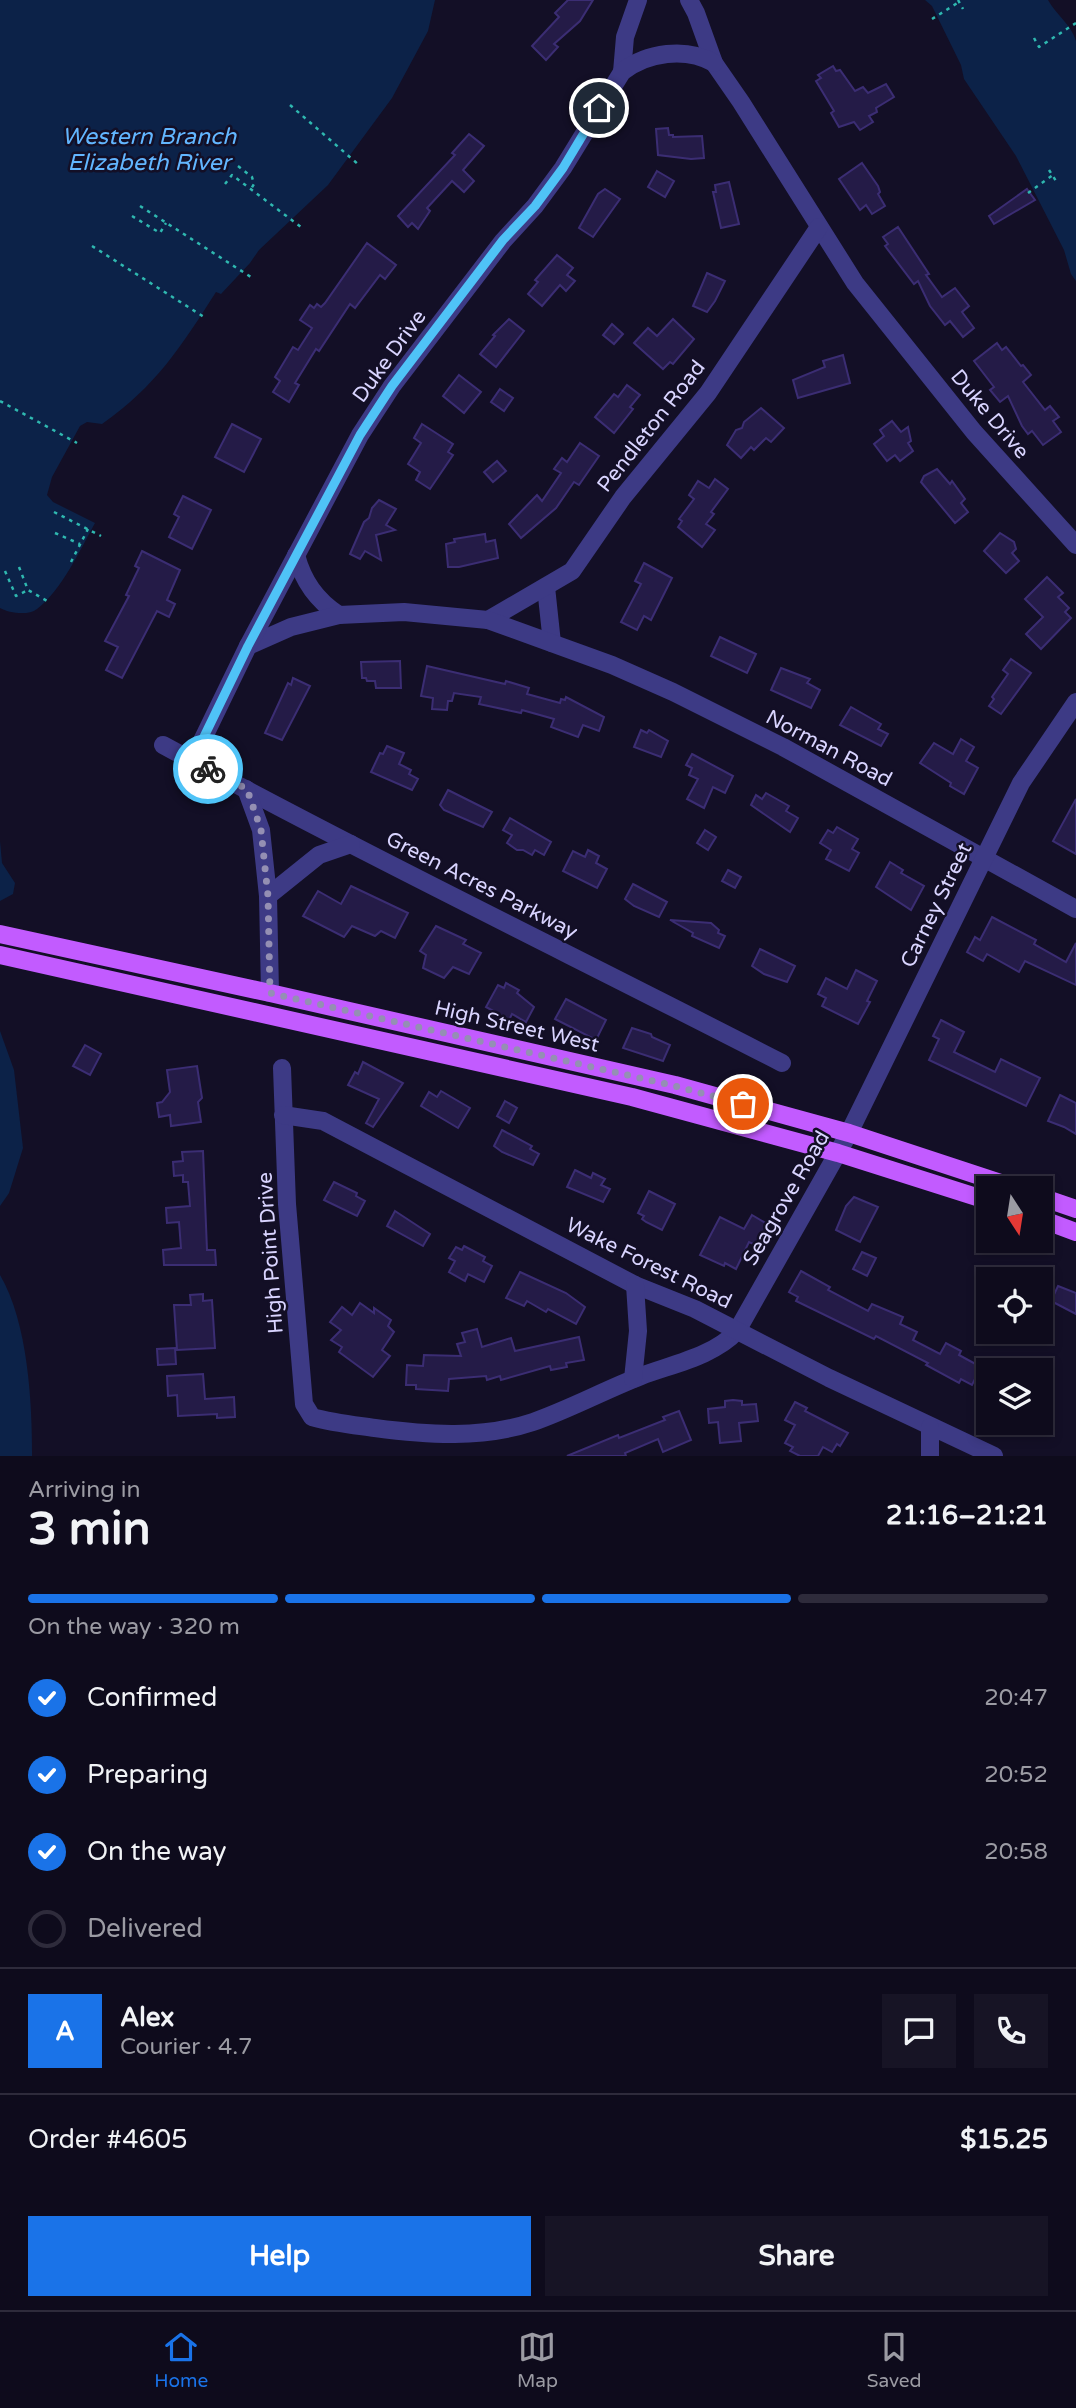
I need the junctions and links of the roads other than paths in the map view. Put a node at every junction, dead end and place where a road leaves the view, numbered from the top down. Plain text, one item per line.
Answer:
1 (638, 0) edge
2 (689, 0) edge
3 (714, 63) junction
4 (622, 72) junction
5 (819, 227) junction
6 (1076, 545) edge
7 (296, 555) junction
8 (546, 587) junction
9 (339, 615) junction
10 (488, 620) junction
11 (552, 643) junction
12 (248, 646) junction
13 (1076, 702) edge
14 (163, 745) dead end
15 (201, 766) junction
16 (247, 789) junction
17 (351, 844) junction
18 (983, 859) junction
19 (268, 896) junction
20 (1076, 909) edge
21 (0, 934) edge
22 (0, 955) edge
23 (270, 993) junction
24 (782, 1063) dead end
25 (282, 1068) dead end
26 (283, 1115) junction
27 (849, 1133) junction
28 (838, 1153) junction
29 (980, 1176) edge
30 (976, 1197) edge
31 (1054, 1201) edge
32 (1076, 1209) edge
33 (1054, 1224) edge
34 (1076, 1232) edge
35 (635, 1285) junction
36 (737, 1331) junction
37 (633, 1379) junction
38 (327, 1421) joint
39 (930, 1427) junction
40 (930, 1456) edge
41 (994, 1456) edge

1 - 4 street, Duke Drive
2 - 3 street, Duke Drive
3 - 4 street
3 - 5 street, Duke Drive
4 - 7 street, Duke Drive
5 - 6 street, Duke Drive
5 - 8 street, Pendleton Road
7 - 9 street
7 - 12 street, Duke Drive
8 - 10 street, Pendleton Road
8 - 11 street
9 - 10 street, Norman Road
9 - 12 street, Norman Road
10 - 11 street, Norman Road
11 - 18 street, Norman Road
12 - 15 street, Duke Drive
13 - 18 street, Carney Street
14 - 15 street, Green Acres Parkway
15 - 16 street, Green Acres Parkway
16 - 17 street, Green Acres Parkway
16 - 19 street
17 - 19 street
17 - 24 street, Green Acres Parkway
18 - 20 street, Norman Road
18 - 27 street, Carney Street
19 - 23 street
21 - 23 main road, High Street West
22 - 28 main road, High Street West
23 - 27 main road, High Street West
25 - 26 street, High Point Drive
26 - 35 street, Wake Forest Road
26 - 38 street, High Point Drive
27 - 28 street, Seagrove Road
27 - 29 main road, High Street West
28 - 30 main road, High Street West
28 - 36 street, Seagrove Road
31 - 32 main road
33 - 34 main road
35 - 36 street, Wake Forest Road
35 - 37 street
36 - 37 street, Seagrove Road
36 - 39 street, Wake Forest Road
37 - 38 street, Seagrove Road
39 - 40 street
39 - 41 street, Wake Forest Road

